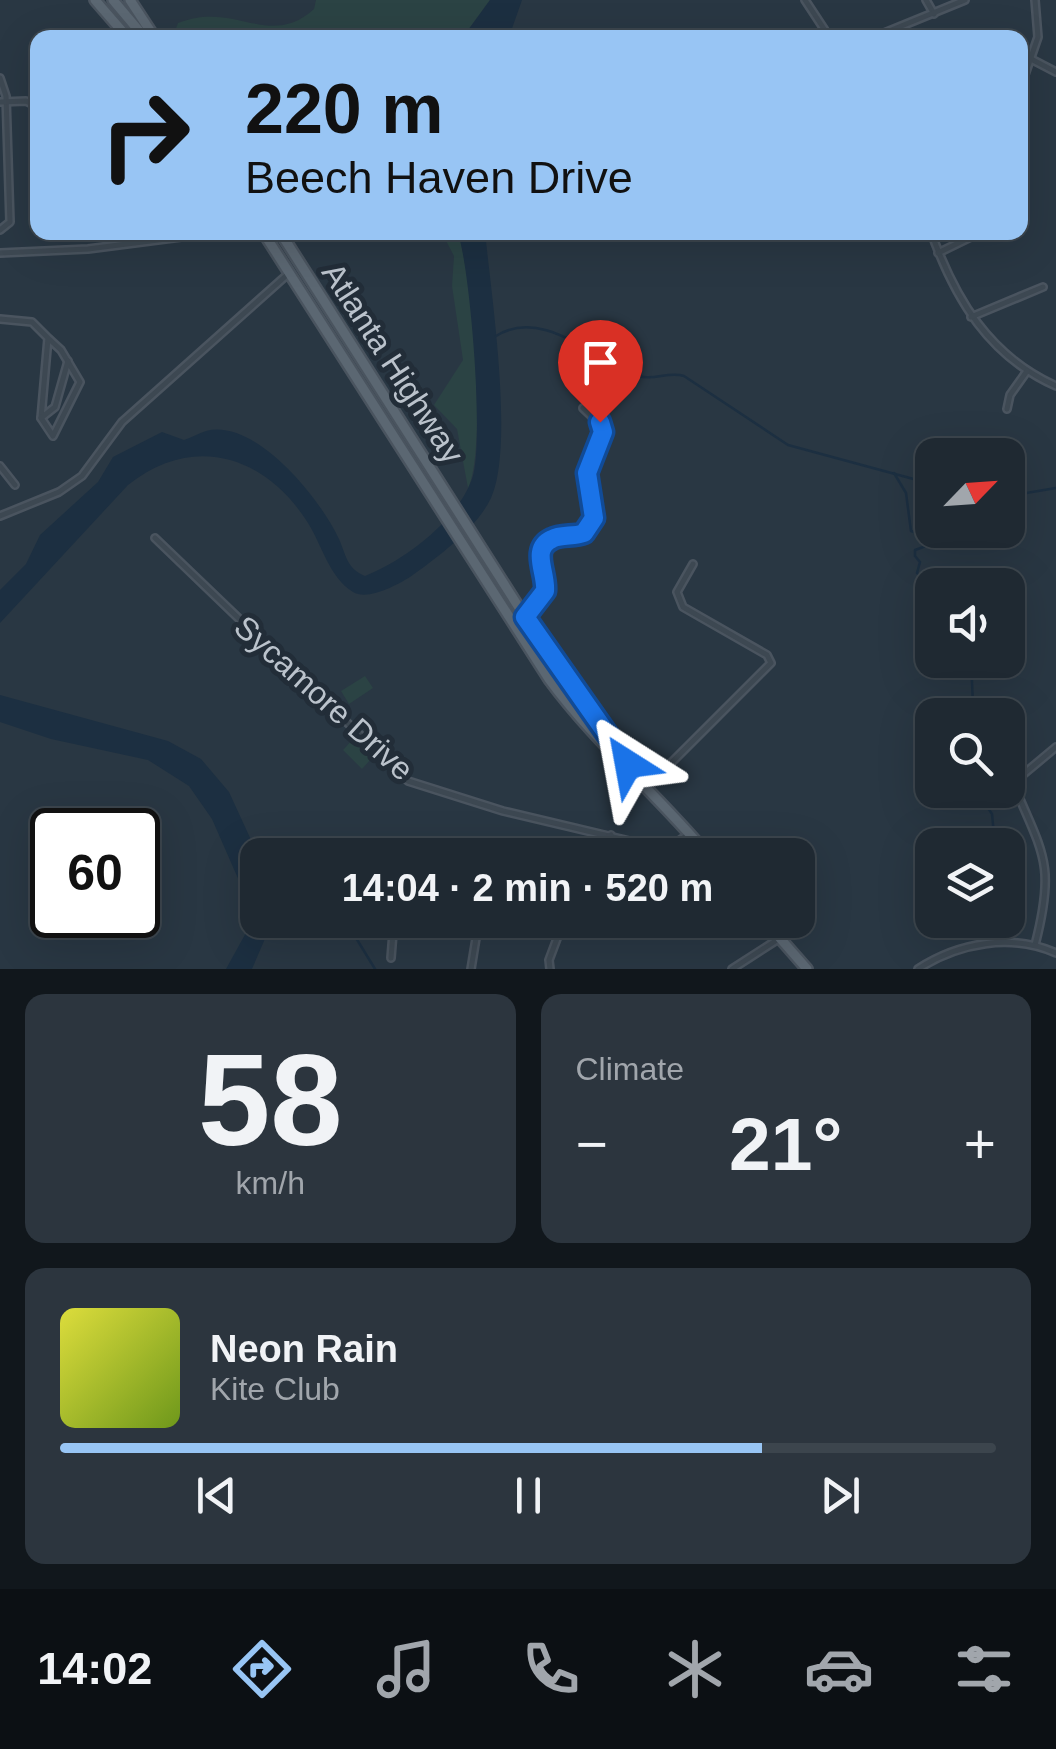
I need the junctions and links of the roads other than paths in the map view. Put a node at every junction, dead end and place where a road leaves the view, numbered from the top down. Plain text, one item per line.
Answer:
1 (95, 0) edge
2 (114, 0) edge
3 (130, 0) edge
4 (805, 0) edge
5 (926, 0) edge
6 (964, 0) edge
7 (1036, 0) edge
8 (934, 14) junction
9 (121, 30) edge
10 (139, 30) edge
11 (150, 30) edge
12 (825, 30) edge
13 (893, 30) edge
14 (1032, 59) junction
15 (1028, 69) edge
16 (1056, 72) edge
17 (0, 78) edge
18 (3, 101) edge
19 (30, 106) edge
20 (0, 230) edge
21 (160, 240) edge
22 (268, 240) edge
23 (285, 240) edge
24 (933, 240) edge
25 (965, 240) edge
26 (145, 242) joint
27 (0, 253) edge
28 (938, 253) junction
29 (289, 274) junction
30 (1043, 287) dead end
31 (971, 317) junction
32 (0, 319) edge
33 (48, 338) junction
34 (68, 361) junction
35 (1027, 370) junction
36 (1056, 386) edge
37 (583, 408) dead end
38 (1007, 410) dead end
39 (41, 418) junction
40 (0, 466) edge
41 (16, 485) dead end
42 (0, 516) edge
43 (155, 538) dead end
44 (693, 564) dead end
45 (525, 617) junction
46 (554, 660) junction
47 (543, 668) junction
48 (1056, 747) edge
49 (628, 764) junction
50 (648, 786) junction
51 (611, 834) junction
52 (689, 834) junction
53 (605, 838) edge
54 (625, 838) edge
55 (684, 838) edge
56 (693, 838) edge
57 (393, 938) edge
58 (476, 938) edge
59 (557, 938) edge
60 (780, 938) joint
61 (1035, 946) junction
62 (1056, 954) edge
63 (391, 958) dead end
64 (471, 969) edge
65 (550, 969) edge
66 (732, 969) edge
67 (807, 969) edge
68 (918, 969) edge

1 - 9 main road
2 - 10 main road
3 - 11 main road
4 - 12 street
5 - 8 street
6 - 8 street
7 - 14 street
8 - 13 street
14 - 15 street
14 - 16 street
17 - 18 street
18 - 19 street
18 - 20 street
21 - 26 street
22 - 29 main road, Atlanta Highway
23 - 45 main road, Atlanta Highway
24 - 28 street
25 - 28 street
26 - 27 street
28 - 31 street
29 - 42 street
29 - 47 main road, Atlanta Highway
30 - 31 street
31 - 35 street
32 - 33 street
33 - 34 street
33 - 39 street
34 - 39 street
34 - 39 street
35 - 36 street
35 - 38 street
37 - 45 street
40 - 41 street
43 - 51 street, Sycamore Drive
44 - 50 street
45 - 46 main road, Atlanta Highway
46 - 47 main road
46 - 49 main road, Atlanta Highway
47 - 49 main road, Atlanta Highway
48 - 61 street
49 - 50 main road
50 - 52 main road
51 - 53 street
51 - 54 street, Sycamore Drive
52 - 55 street
52 - 56 main road
57 - 63 street
58 - 64 street
59 - 65 street
60 - 66 street
60 - 67 main road
61 - 62 street
61 - 68 street

